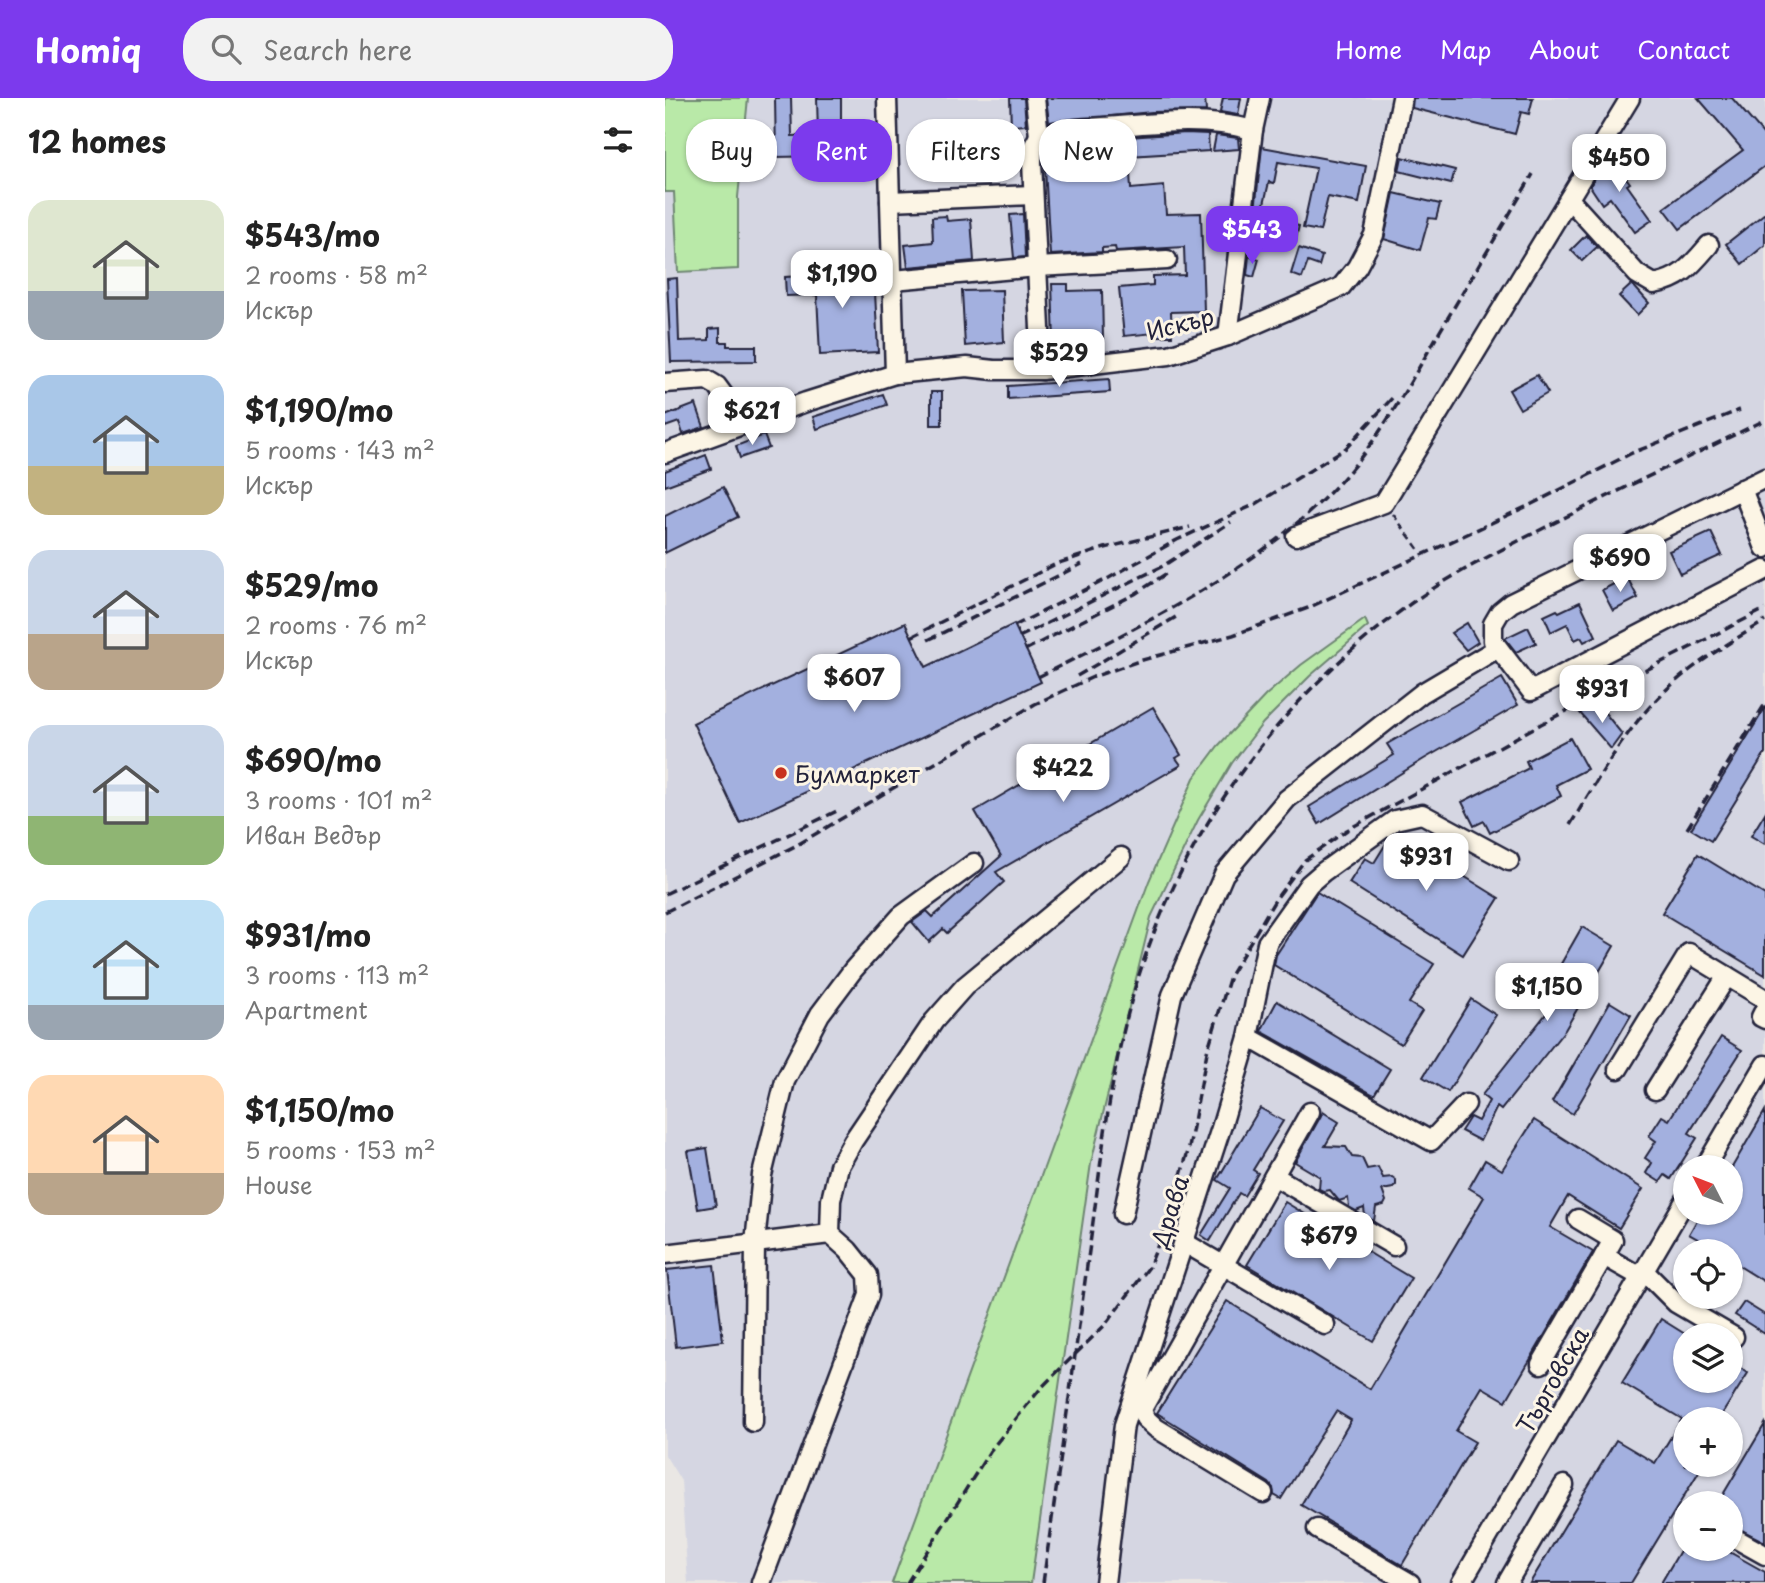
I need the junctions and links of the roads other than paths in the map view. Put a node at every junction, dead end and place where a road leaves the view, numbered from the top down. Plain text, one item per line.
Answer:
1 (887, 98) edge
2 (1035, 98) edge
3 (1260, 98) edge
4 (1402, 98) edge
5 (1630, 98) edge
6 (1253, 130) junction
7 (1038, 136) junction
8 (1033, 195) junction
9 (1569, 199) junction
10 (890, 201) junction
11 (1709, 246) dead end
12 (1167, 260) dead end
13 (1037, 267) junction
14 (893, 280) junction
15 (1228, 337) junction
16 (1042, 370) junction
17 (895, 374) junction
18 (665, 383) edge
19 (745, 424) junction
20 (665, 453) edge
21 (1765, 478) edge
22 (1742, 489) junction
23 (1296, 536) dead end
24 (1765, 548) edge
25 (1765, 570) edge
26 (1499, 648) junction
27 (1121, 857) dead end
28 (1509, 861) dead end
29 (974, 863) dead end
30 (1727, 975) junction
31 (1765, 999) edge
32 (1765, 1009) edge
33 (1765, 1019) edge
34 (1248, 1037) junction
35 (1765, 1065) edge
36 (1618, 1069) dead end
37 (1655, 1090) dead end
38 (1466, 1104) dead end
39 (1310, 1112) dead end
40 (1712, 1155) edge
41 (1274, 1176) junction
42 (1123, 1214) dead end
43 (1578, 1219) dead end
44 (1673, 1222) edge
45 (830, 1234) junction
46 (1185, 1242) junction
47 (755, 1243) junction
48 (1394, 1246) dead end
49 (665, 1254) edge
50 (1604, 1256) junction
51 (1223, 1265) junction
52 (1643, 1274) junction
53 (1710, 1323) edge
54 (1325, 1325) dead end
55 (1541, 1364) dead end
56 (753, 1422) dead end
57 (1564, 1485) dead end
58 (1263, 1493) dead end
59 (1317, 1529) dead end
60 (1743, 1542) edge
61 (1765, 1555) edge
62 (761, 1583) edge
63 (1105, 1583) edge
64 (1410, 1583) edge
65 (1461, 1583) edge
66 (1507, 1583) edge

1 - 10 street
2 - 7 street
3 - 6 street
4 - 15 street, Искър
5 - 9 street
6 - 7 street
6 - 15 street
7 - 8 street
8 - 10 street
8 - 13 street
9 - 11 street
9 - 23 street
10 - 14 street
12 - 13 street
13 - 14 street
13 - 16 street
14 - 17 street
15 - 16 street, Искър
16 - 17 street, Искър
17 - 19 street, Искър
18 - 19 street
19 - 20 street, Искър
21 - 22 street
22 - 24 street
22 - 26 street
25 - 26 street
26 - 42 street
27 - 45 street
28 - 34 street, Драва
29 - 47 street
30 - 31 street
30 - 36 street
30 - 37 street
32 - 33 street
34 - 38 street
34 - 46 street, Драва
35 - 40 street
39 - 41 street
41 - 48 street
41 - 51 street
43 - 50 street
44 - 52 street, Търговска
45 - 47 street
45 - 62 street
46 - 51 street
46 - 63 street, Драва
47 - 49 street
47 - 56 street
50 - 52 street
50 - 55 street
51 - 54 street
51 - 58 street
52 - 53 street
52 - 65 street, Търговска
57 - 66 street
59 - 64 street
60 - 61 street

